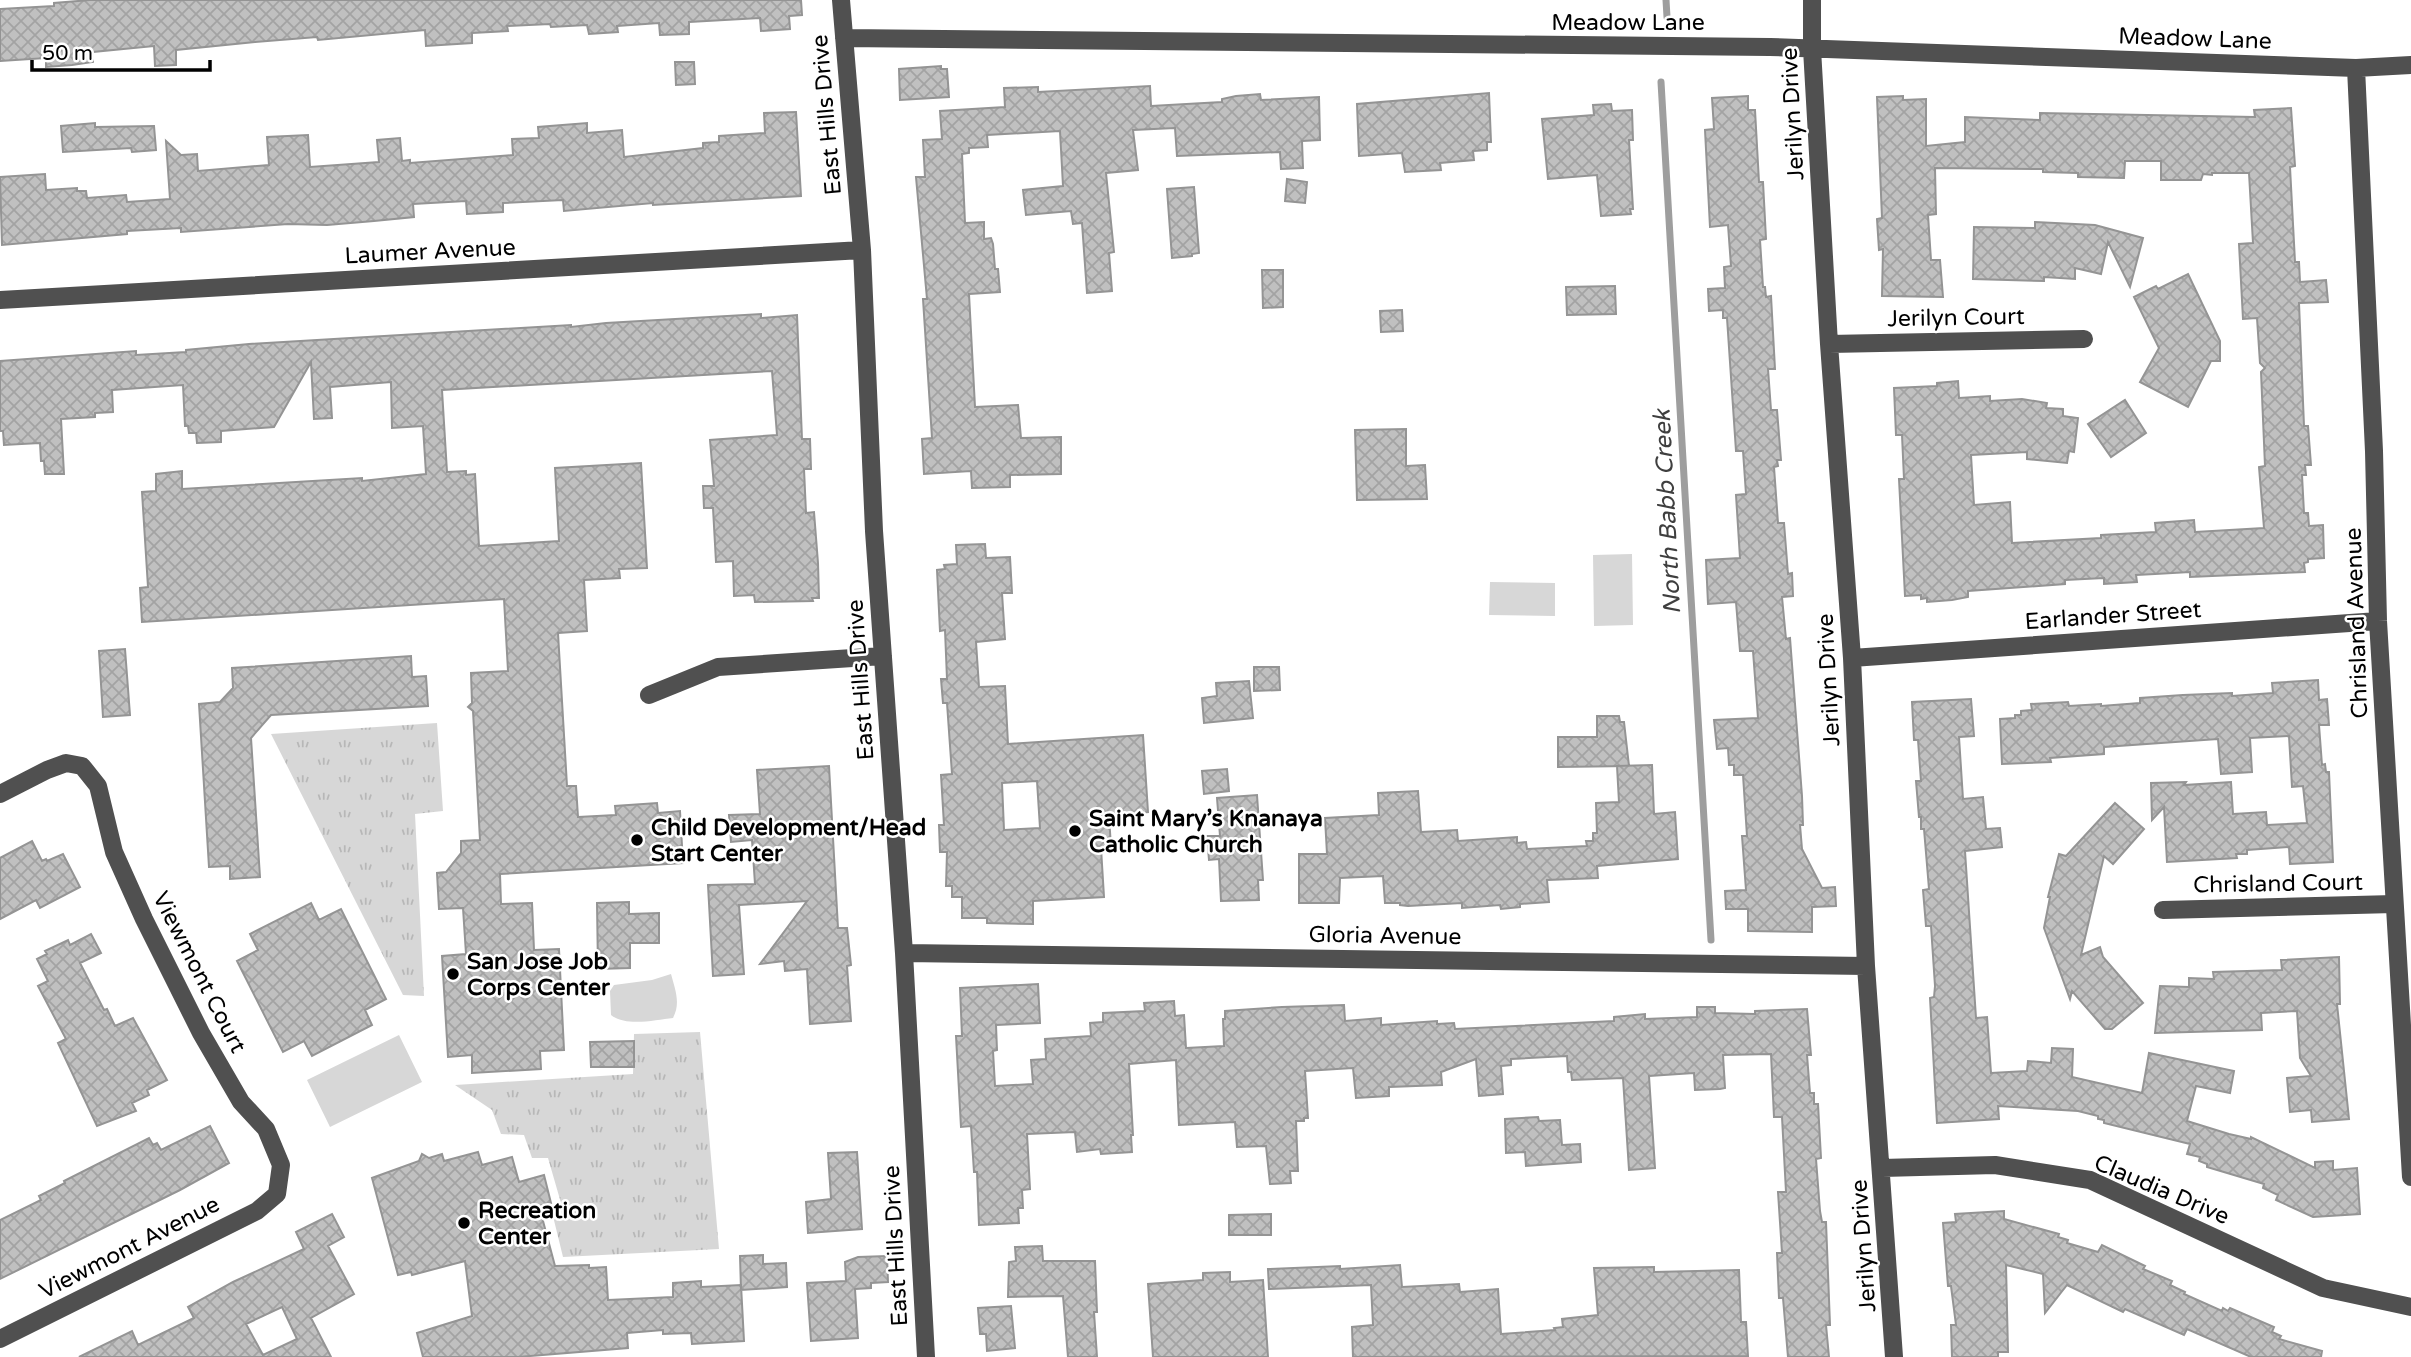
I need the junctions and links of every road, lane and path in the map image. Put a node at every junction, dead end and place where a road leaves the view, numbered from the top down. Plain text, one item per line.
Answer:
1 (841, 0) edge
2 (1812, 0) edge
3 (844, 38) junction
4 (1812, 49) junction
5 (2411, 65) edge
6 (2356, 68) junction
7 (862, 250) junction
8 (0, 300) edge
9 (2084, 339) dead end
10 (1829, 344) junction
11 (2378, 621) junction
12 (883, 656) junction
13 (1852, 658) junction
14 (649, 695) dead end
15 (0, 794) edge
16 (2395, 904) junction
17 (2163, 910) dead end
18 (904, 953) junction
19 (1866, 966) junction
20 (1882, 1168) junction
21 (2411, 1177) edge
22 (277, 1194) joint
23 (2411, 1307) edge
24 (0, 1339) edge
25 (926, 1357) edge
26 (1894, 1357) edge

1 - 3 street, East Hills Drive
2 - 4 street, Jerilyn Drive
3 - 4 street, Meadow Lane
3 - 7 street, East Hills Drive
4 - 6 street, Meadow Lane
4 - 10 street, Jerilyn Drive
5 - 6 street, Meadow Lane
6 - 11 street, Chrisland Avenue
7 - 8 street, Laumer Avenue
7 - 12 street, East Hills Drive
9 - 10 street, Jerilyn Court
10 - 13 street, Jerilyn Drive
11 - 13 street, Earlander Street
11 - 16 street, Chrisland Avenue
12 - 14 street
12 - 18 street, East Hills Drive
13 - 19 street, Jerilyn Drive
15 - 22 street, Viewmont Court
16 - 17 street, Chrisland Court
16 - 21 street, Chrisland Avenue
18 - 19 street, Gloria Avenue
18 - 25 street, East Hills Drive
19 - 20 street, Jerilyn Drive
20 - 23 street, Claudia Drive
20 - 26 street, Jerilyn Drive
22 - 24 street, Viewmont Avenue

